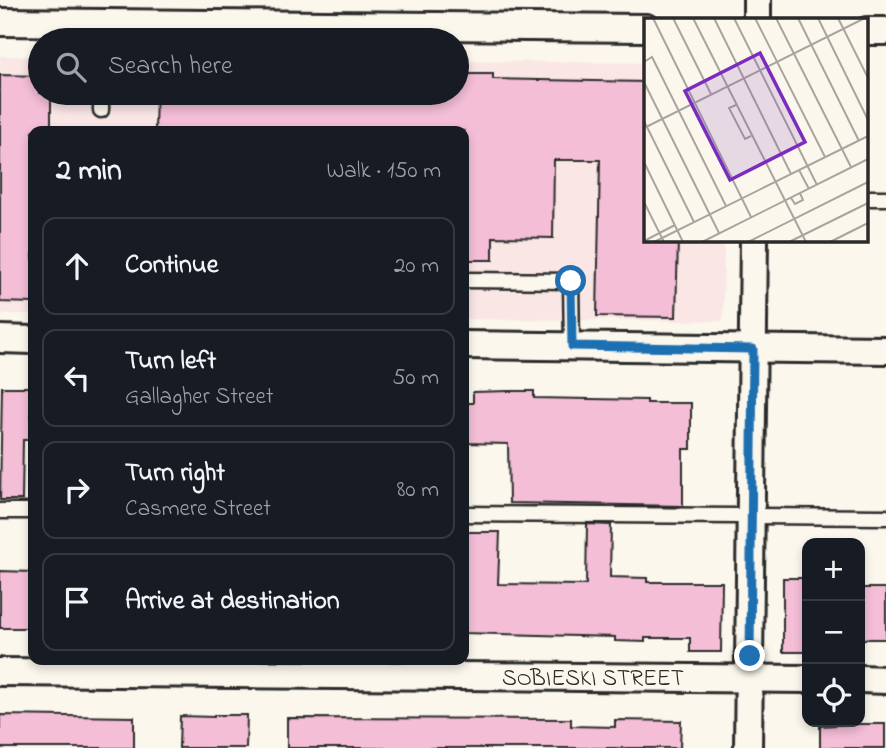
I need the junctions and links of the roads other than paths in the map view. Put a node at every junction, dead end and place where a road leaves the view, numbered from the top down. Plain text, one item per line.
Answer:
1 (757, 0) edge
2 (757, 18) edge
3 (0, 22) edge
4 (61, 28) edge
5 (644, 28) edge
6 (469, 29) edge
7 (868, 31) edge
8 (886, 31) edge
9 (101, 105) edge
10 (101, 110) dead end
11 (868, 198) edge
12 (886, 198) edge
13 (754, 242) edge
14 (469, 280) edge
15 (0, 339) edge
16 (28, 340) edge
17 (469, 345) edge
18 (572, 346) junction
19 (753, 349) junction
20 (886, 350) edge
21 (0, 511) edge
22 (28, 511) edge
23 (469, 514) edge
24 (751, 516) junction
25 (886, 517) edge
26 (0, 672) edge
27 (749, 678) junction
28 (802, 679) edge
29 (865, 679) edge
30 (886, 680) edge
31 (748, 748) edge

1 - 2 street
3 - 4 street
5 - 6 street
7 - 8 street
9 - 10 lane
11 - 12 lane
13 - 19 street
14 - 18 lane
15 - 16 street
17 - 18 street
18 - 19 street
19 - 20 street
19 - 24 street
21 - 22 lane
23 - 24 lane
24 - 25 lane
24 - 27 street
26 - 27 street, SOBIESKI STREET
27 - 28 street, SOBIESKI STREET
27 - 31 street
29 - 30 street

